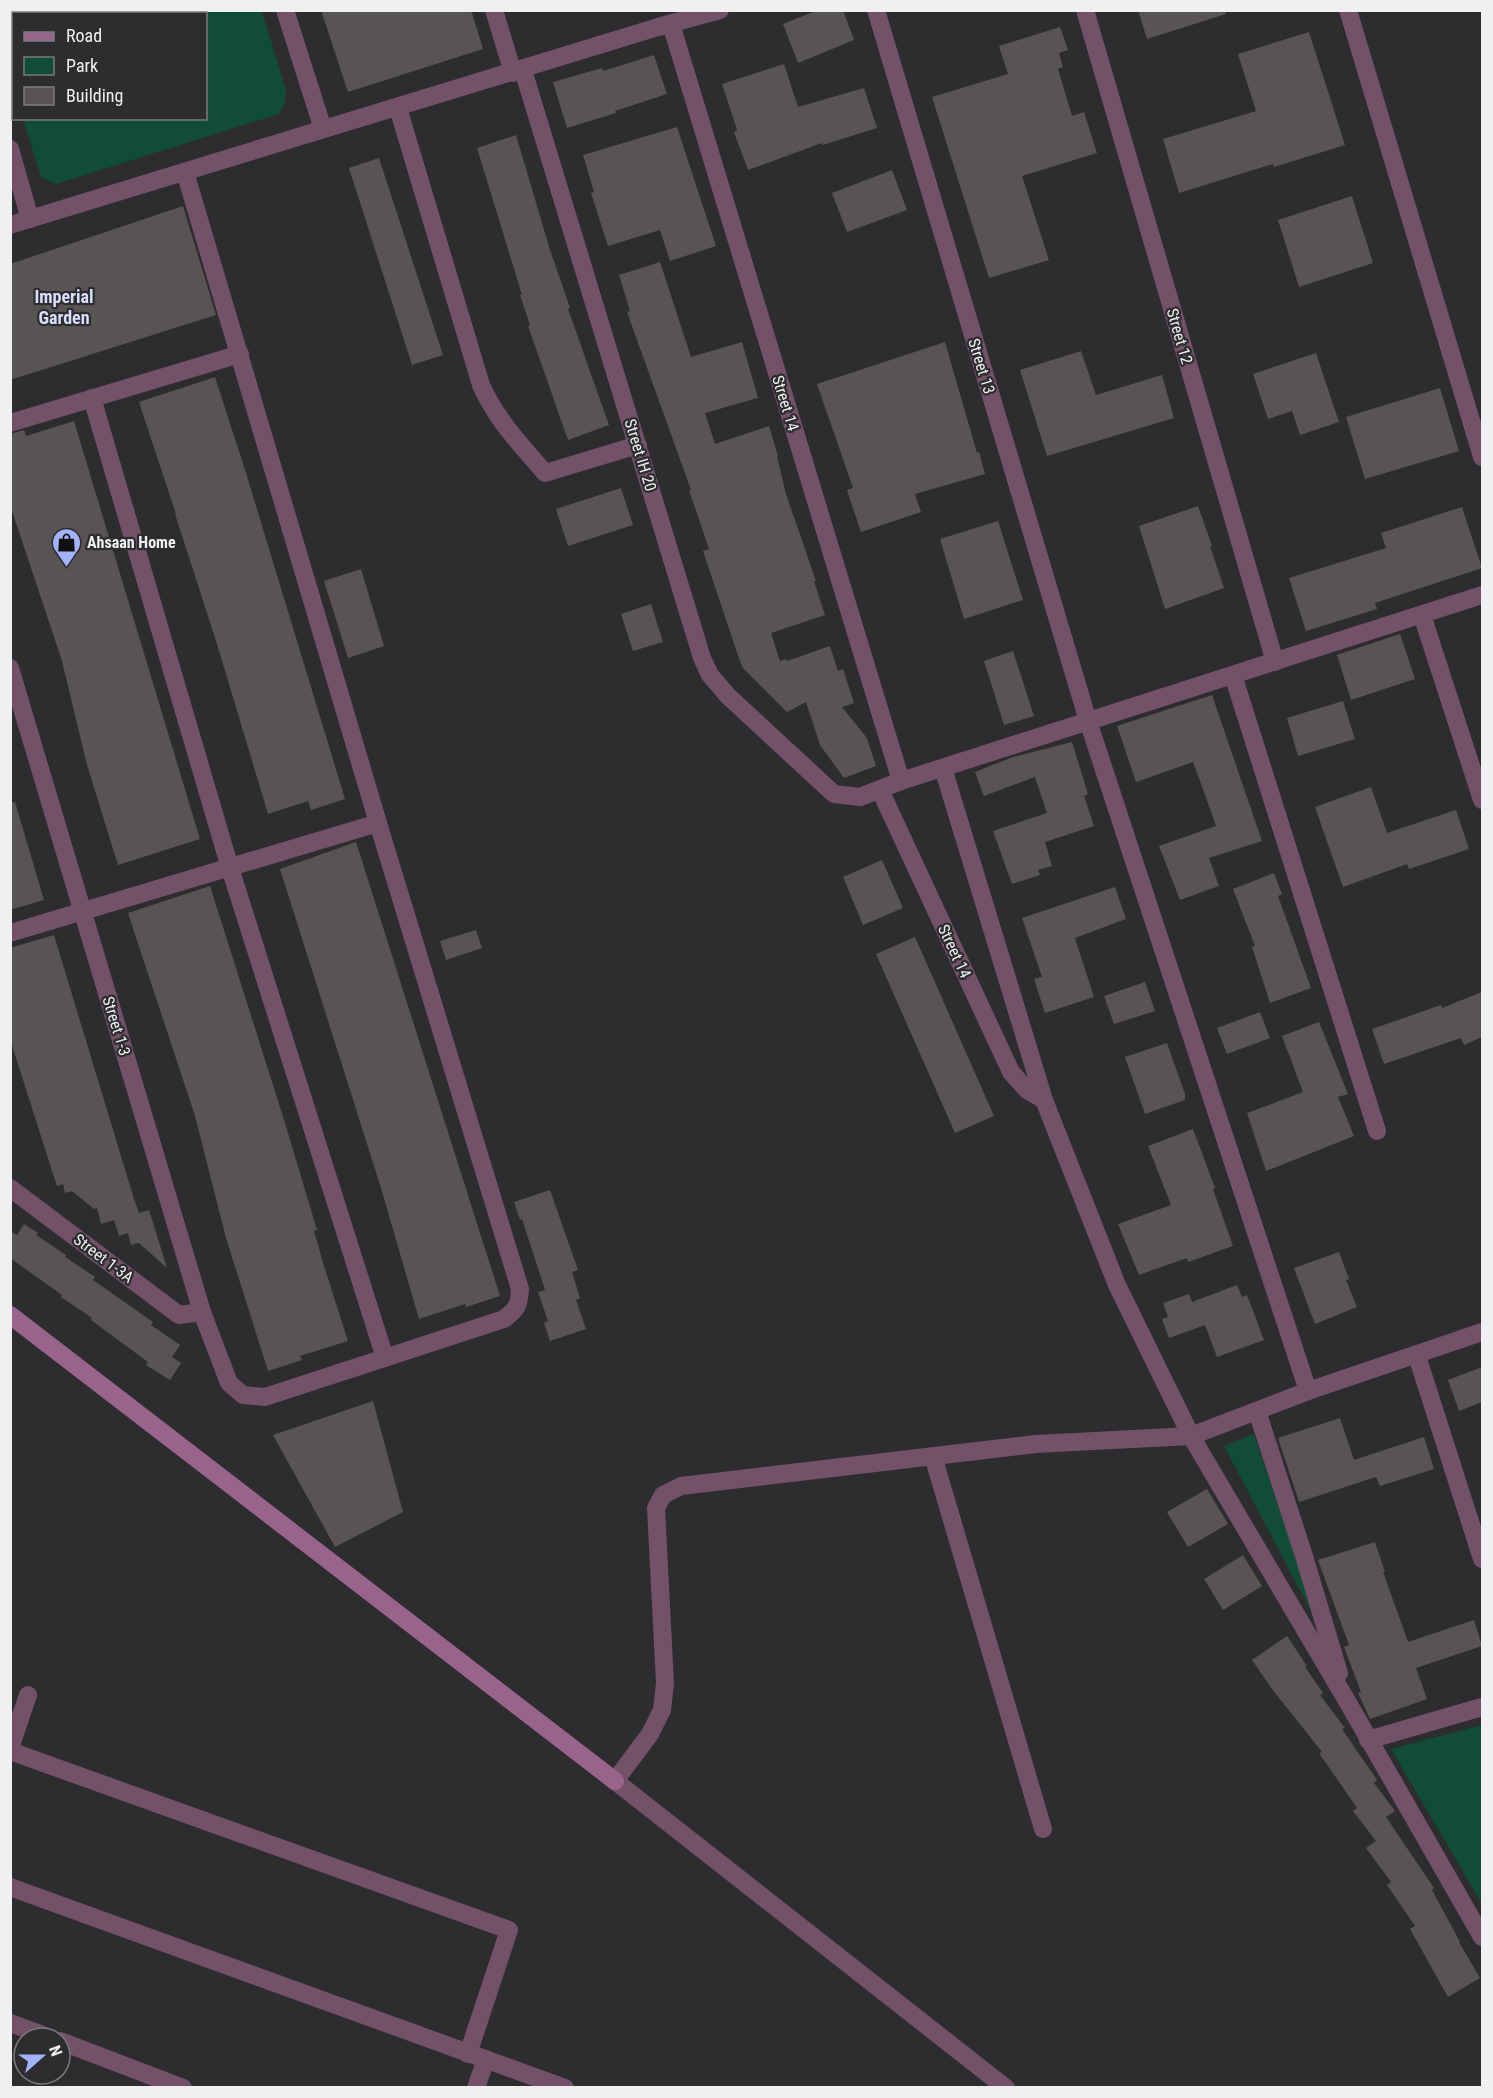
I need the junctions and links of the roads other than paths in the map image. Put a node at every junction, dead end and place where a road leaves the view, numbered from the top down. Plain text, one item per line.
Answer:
1 (285, 10) edge
2 (494, 10) edge
3 (720, 10) edge
4 (876, 10) edge
5 (1085, 10) edge
6 (1348, 10) edge
7 (661, 21) edge
8 (518, 72) junction
9 (398, 108) junction
10 (322, 129) junction
11 (10, 149) edge
12 (185, 172) junction
13 (30, 219) junction
14 (10, 225) edge
15 (240, 354) junction
16 (92, 399) junction
17 (10, 423) edge
18 (638, 445) junction
19 (1482, 457) edge
20 (1482, 595) edge
21 (1422, 615) junction
22 (1275, 662) junction
23 (10, 668) edge
24 (1233, 675) junction
25 (1088, 721) junction
26 (943, 768) junction
27 (901, 781) junction
28 (879, 790) junction
29 (1482, 800) edge
30 (378, 823) junction
31 (230, 868) junction
32 (83, 911) junction
33 (10, 933) edge
34 (1044, 1100) junction
35 (1377, 1131) dead end
36 (10, 1188) edge
37 (202, 1312) junction
38 (10, 1315) edge
39 (1482, 1332) edge
40 (1417, 1356) junction
41 (385, 1358) junction
42 (1308, 1391) junction
43 (1257, 1412) junction
44 (1191, 1436) junction
45 (933, 1456) junction
46 (1482, 1559) edge
47 (28, 1695) dead end
48 (1347, 1701) junction
49 (1482, 1707) edge
50 (1368, 1740) junction
51 (10, 1750) edge
52 (615, 1781) junction
53 (1043, 1829) dead end
54 (10, 1887) edge
55 (1482, 1937) edge
56 (72, 2046) edge
57 (477, 2056) junction
58 (183, 2088) edge
59 (476, 2088) edge
60 (565, 2088) edge
61 (1006, 2088) edge

1 - 10 street
2 - 8 street, Street IH 20
3 - 7 street
4 - 25 street, Street 13
5 - 22 street, Street 12
6 - 19 street
7 - 8 street
7 - 27 street, Street 14
8 - 9 street
8 - 18 street, Street IH 20
9 - 10 street
9 - 18 street
10 - 12 street
11 - 13 street
12 - 13 street
12 - 15 street
13 - 14 street
15 - 16 street
15 - 30 street
16 - 17 street
16 - 31 street
18 - 28 street, Street IH 20
20 - 21 street
21 - 22 street
21 - 29 street
22 - 24 street
23 - 32 street, Street 1-3
24 - 25 street
24 - 35 street
25 - 26 street
25 - 42 street, Street 13
26 - 27 street
26 - 34 street
27 - 28 street
28 - 34 street, Street 14
30 - 31 street
30 - 41 street
31 - 32 street
31 - 41 street
32 - 33 street
32 - 37 street, Street 1-3
34 - 44 street
36 - 37 street, Street 1-3A
37 - 41 street, Street 1-3
38 - 52 street
39 - 40 street
40 - 42 street
40 - 46 street
42 - 43 street
43 - 44 street
43 - 48 street
44 - 45 street
44 - 48 street
45 - 52 street
45 - 53 street
47 - 51 street
48 - 50 street
49 - 50 street
50 - 55 street
51 - 57 street
52 - 61 street
54 - 57 street
56 - 58 street
57 - 59 street
57 - 60 street

